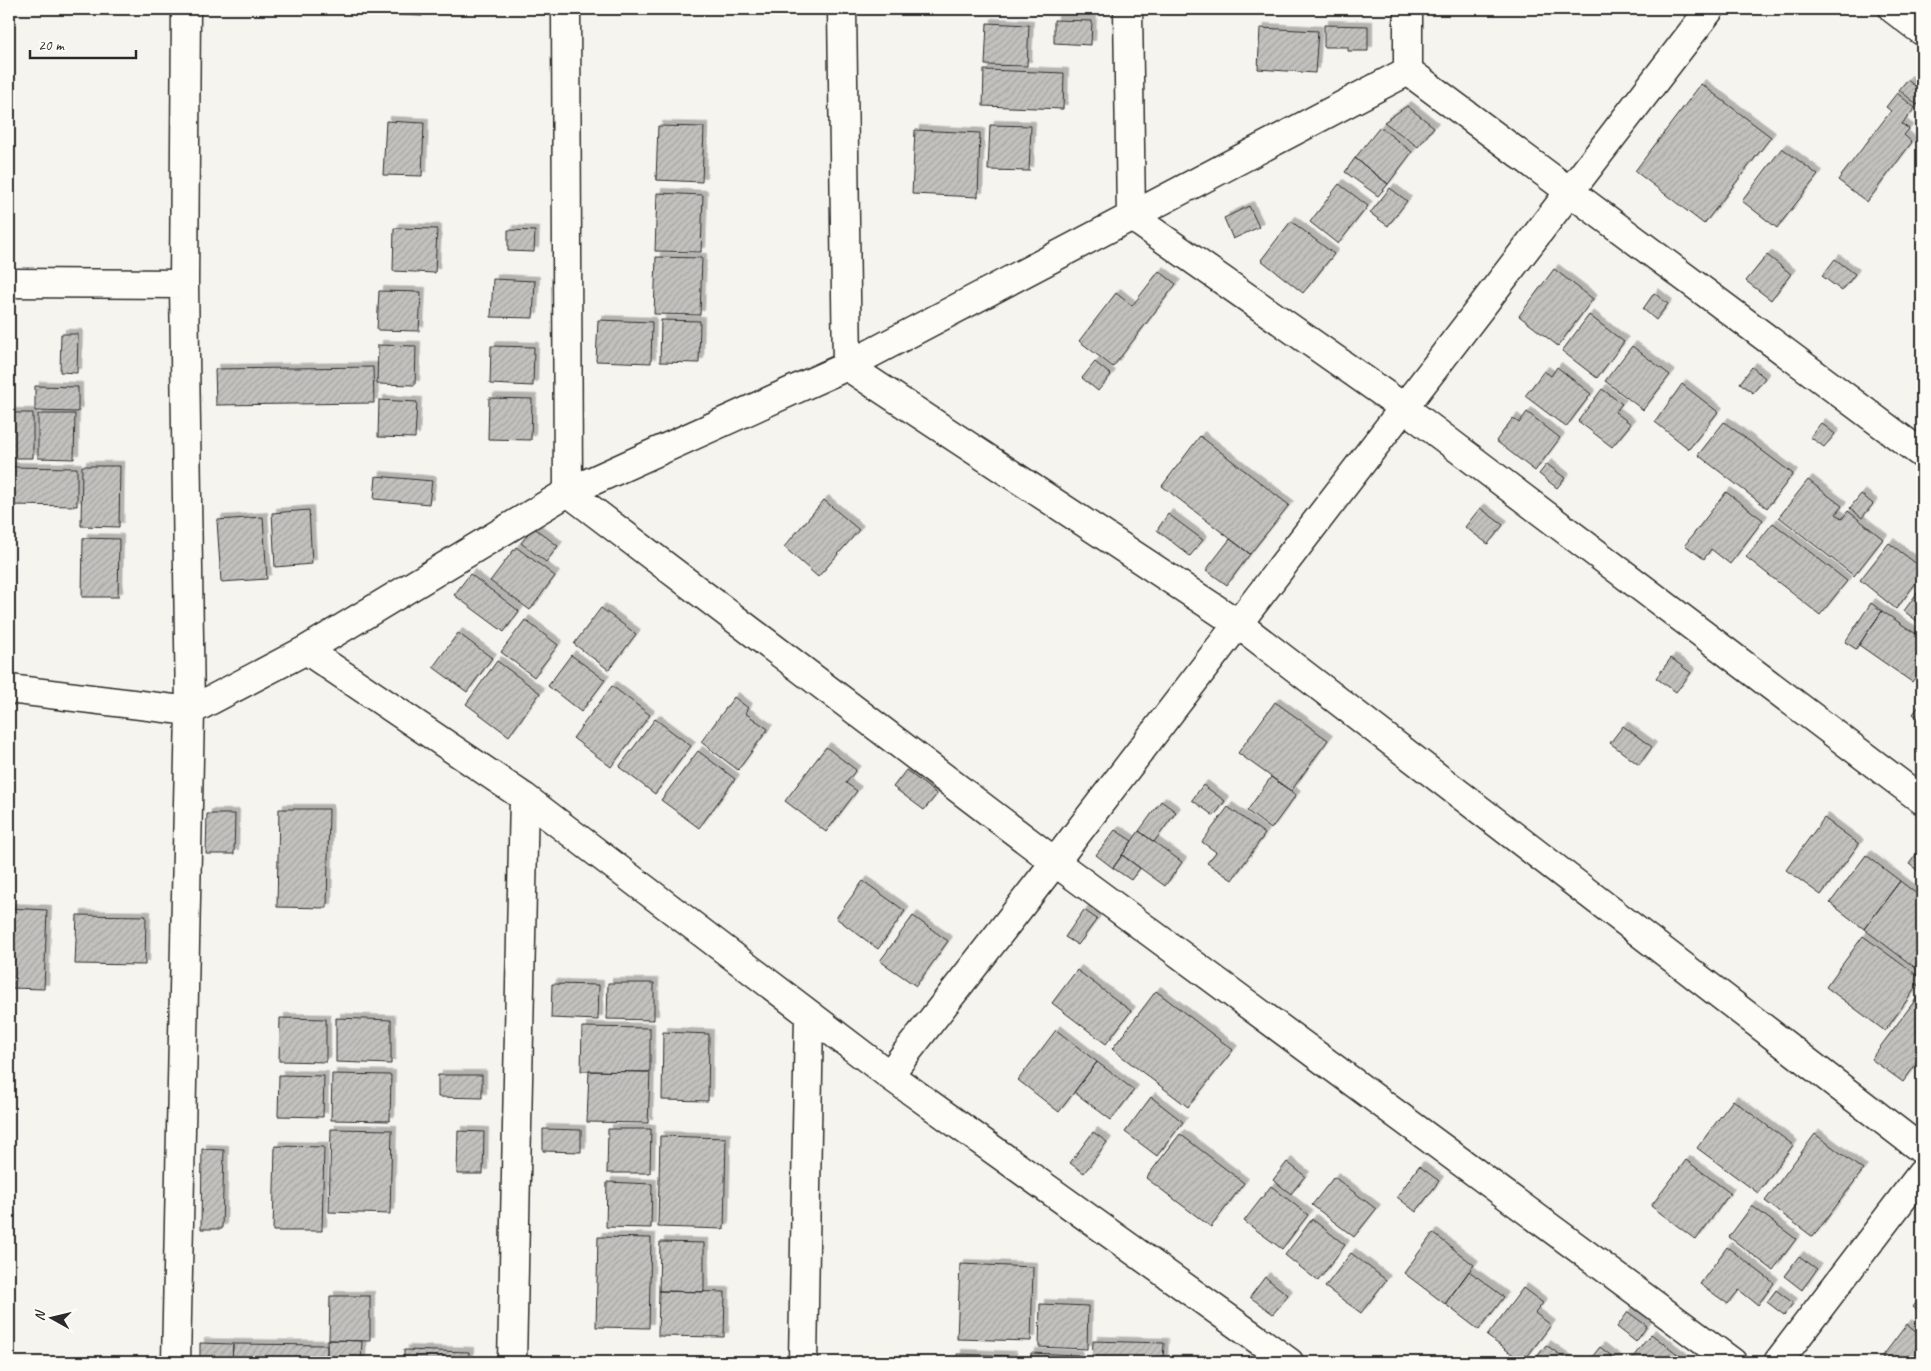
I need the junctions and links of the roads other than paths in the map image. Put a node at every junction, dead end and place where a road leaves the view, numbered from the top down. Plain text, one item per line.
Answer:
1 (186, 9) edge
2 (566, 9) edge
3 (842, 9) edge
4 (1128, 9) edge
5 (1408, 9) edge
6 (1710, 9) edge
7 (1893, 9) edge
8 (1922, 31) edge
9 (1408, 71) junction
10 (1570, 192) junction
11 (1131, 216) junction
12 (9, 283) edge
13 (184, 284) junction
14 (847, 366) junction
15 (1403, 407) junction
16 (1922, 454) edge
17 (568, 492) junction
18 (1237, 623) junction
19 (306, 650) junction
20 (9, 689) edge
21 (190, 712) junction
22 (524, 797) junction
23 (1922, 800) edge
24 (1055, 862) junction
25 (810, 1015) junction
26 (889, 1074) junction
27 (1922, 1150) edge
28 (1922, 1173) edge
29 (176, 1362) edge
30 (512, 1362) edge
31 (803, 1362) edge
32 (1289, 1362) edge
33 (1732, 1362) edge
34 (1778, 1362) edge

1 - 13 street
2 - 17 street
3 - 14 street
4 - 11 street
5 - 9 street
6 - 10 street
7 - 8 street
9 - 10 street
9 - 11 street
10 - 15 street
10 - 16 street
11 - 14 street
11 - 15 street
12 - 13 street
13 - 21 street
14 - 17 street
14 - 18 street
15 - 18 street
15 - 23 street
17 - 19 street
17 - 24 street
18 - 24 street
18 - 27 street
19 - 21 street
19 - 22 street
20 - 21 street
21 - 29 street
22 - 25 street
22 - 30 street
24 - 26 street
24 - 33 street
25 - 26 street
25 - 31 street
26 - 32 street
28 - 34 street

